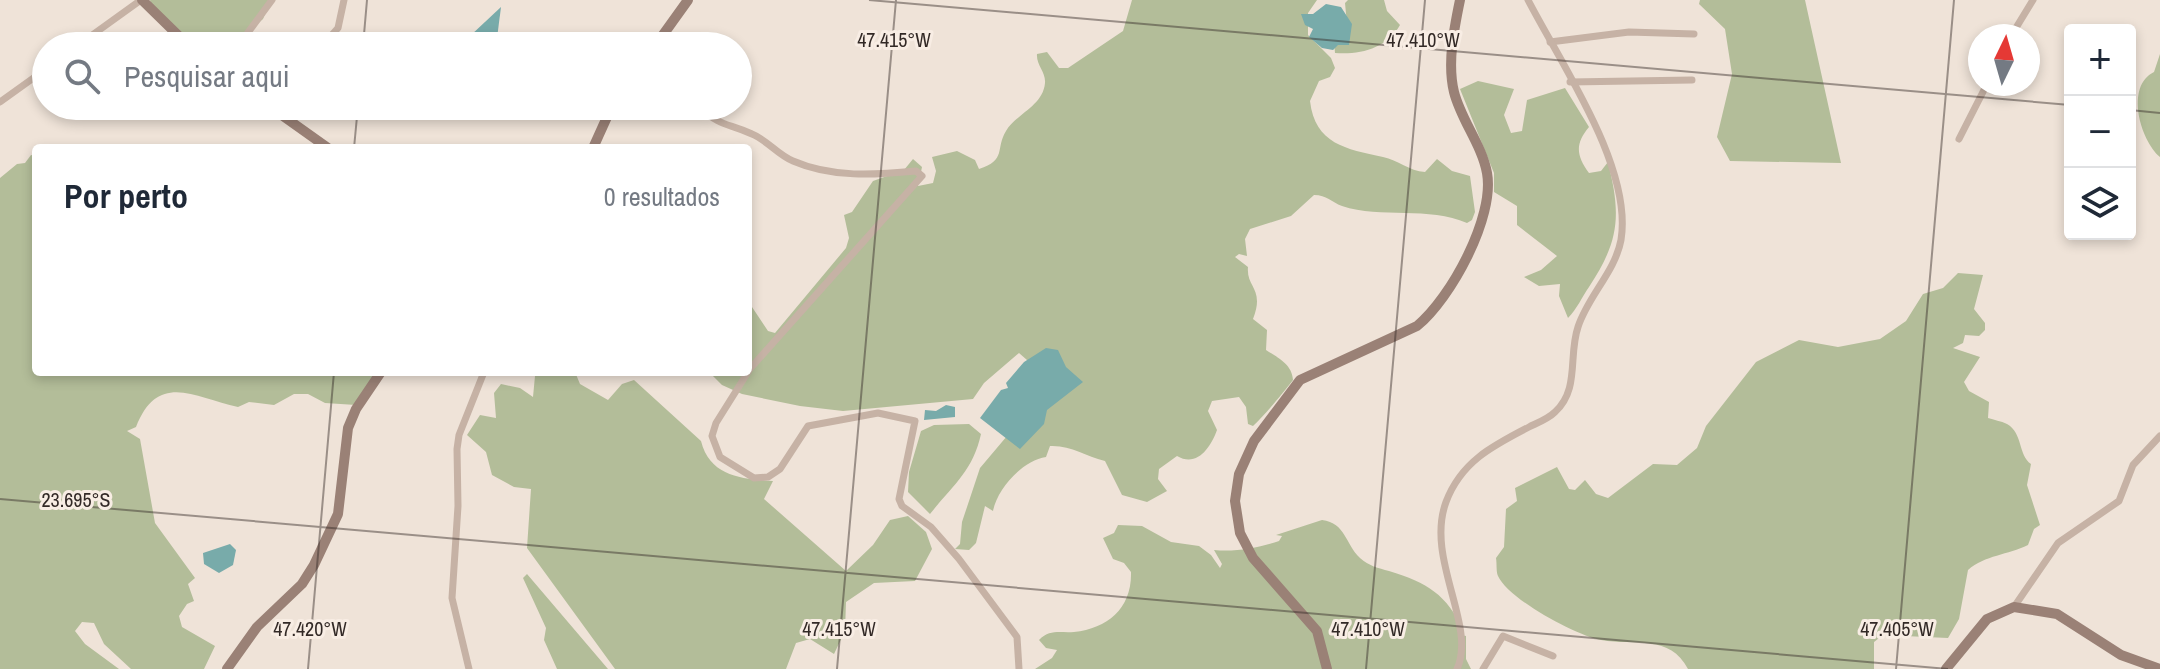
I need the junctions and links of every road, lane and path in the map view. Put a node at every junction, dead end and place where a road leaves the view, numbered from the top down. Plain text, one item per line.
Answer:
1 (142, 0) edge
2 (272, 0) edge
3 (344, 0) edge
4 (688, 0) edge
5 (1460, 0) edge
6 (1528, 0) edge
7 (2033, 0) edge
8 (2018, 24) edge
9 (97, 32) edge
10 (175, 32) edge
11 (251, 32) edge
12 (334, 32) edge
13 (665, 32) edge
14 (1694, 34) dead end
15 (1550, 42) junction
16 (32, 79) edge
17 (1692, 80) dead end
18 (1570, 82) junction
19 (1981, 96) edge
20 (0, 102) edge
21 (289, 120) edge
22 (606, 120) edge
23 (714, 120) edge
24 (1959, 139) dead end
25 (322, 144) edge
26 (595, 144) edge
27 (752, 367) edge
28 (378, 376) edge
29 (482, 376) edge
30 (745, 376) edge
31 (2160, 436) edge
32 (2014, 607) junction
33 (1553, 656) dead end
34 (227, 669) edge
35 (469, 669) edge
36 (1019, 669) edge
37 (1327, 669) edge
38 (1457, 669) edge
39 (1483, 669) edge
40 (1946, 669) edge
41 (2160, 669) edge

1 - 9 street
1 - 10 street
2 - 11 street
3 - 12 street
4 - 13 street
5 - 37 street
6 - 15 street
7 - 8 street
14 - 15 street
15 - 18 street
16 - 20 street
17 - 18 street
18 - 38 street
19 - 24 street
21 - 25 street
22 - 26 street
23 - 27 street
28 - 34 street
29 - 35 street
30 - 36 street
31 - 32 street
32 - 40 street
32 - 41 street
33 - 39 street

